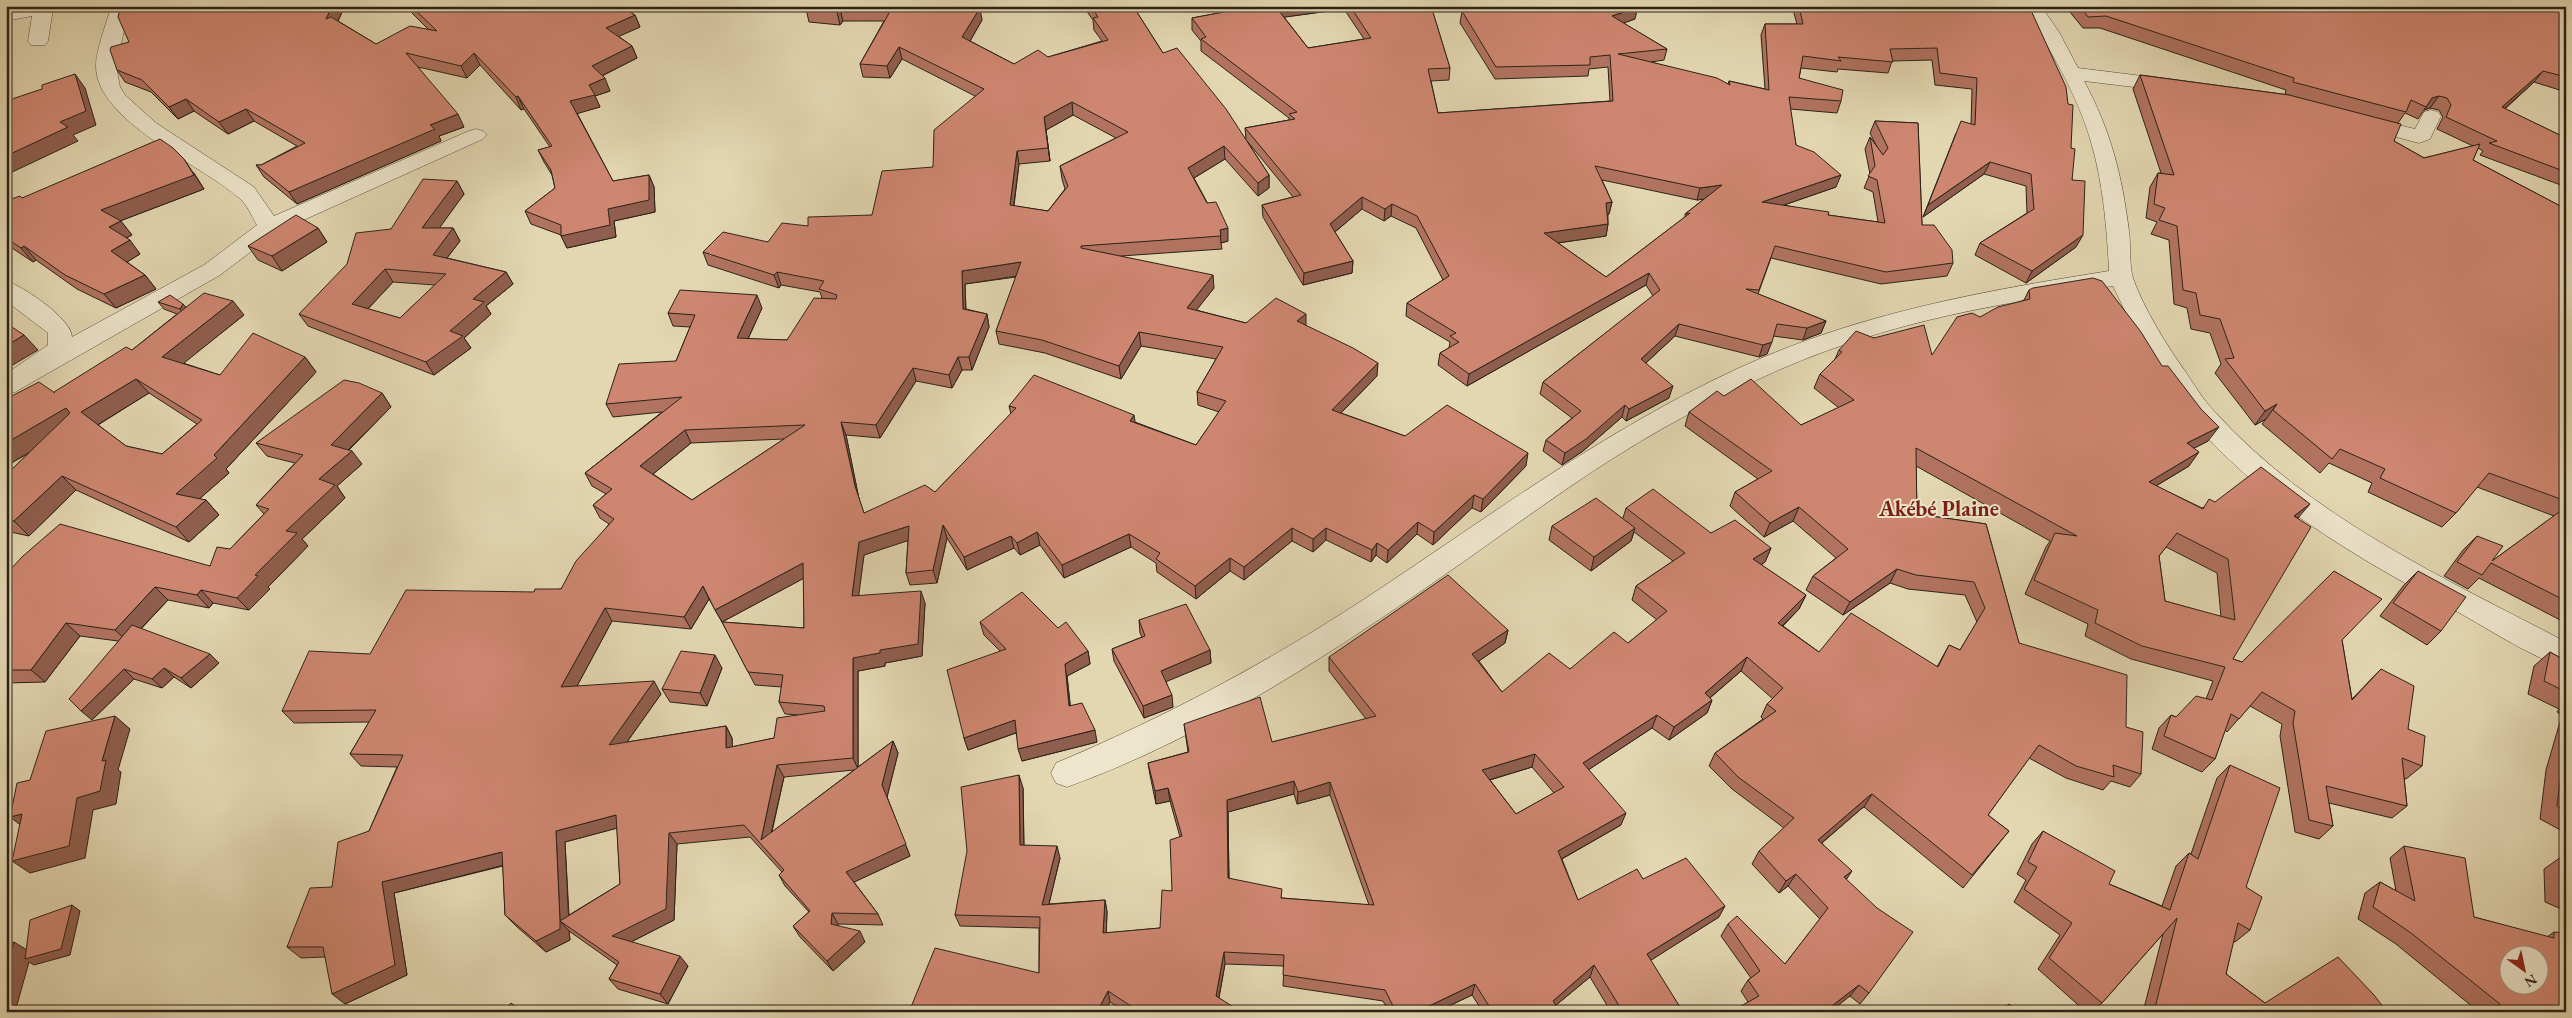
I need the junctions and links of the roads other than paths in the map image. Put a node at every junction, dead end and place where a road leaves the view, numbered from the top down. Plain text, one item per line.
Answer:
1 (121, 6) edge
2 (2032, 6) edge
3 (6, 14) edge
4 (38, 41) dead end
5 (2070, 73) junction
6 (2192, 88) edge
7 (2339, 116) edge
8 (2431, 116) dead end
9 (476, 135) dead end
10 (269, 227) junction
11 (2122, 277) junction
12 (6, 289) edge
13 (37, 368) junction
14 (6, 386) edge
15 (2566, 656) edge
16 (1067, 773) dead end

1 - 10 street
2 - 5 street
3 - 4 street
5 - 6 street
5 - 11 street
7 - 8 street
9 - 10 street
10 - 13 street
11 - 15 street
11 - 16 street
12 - 13 street
13 - 14 street

